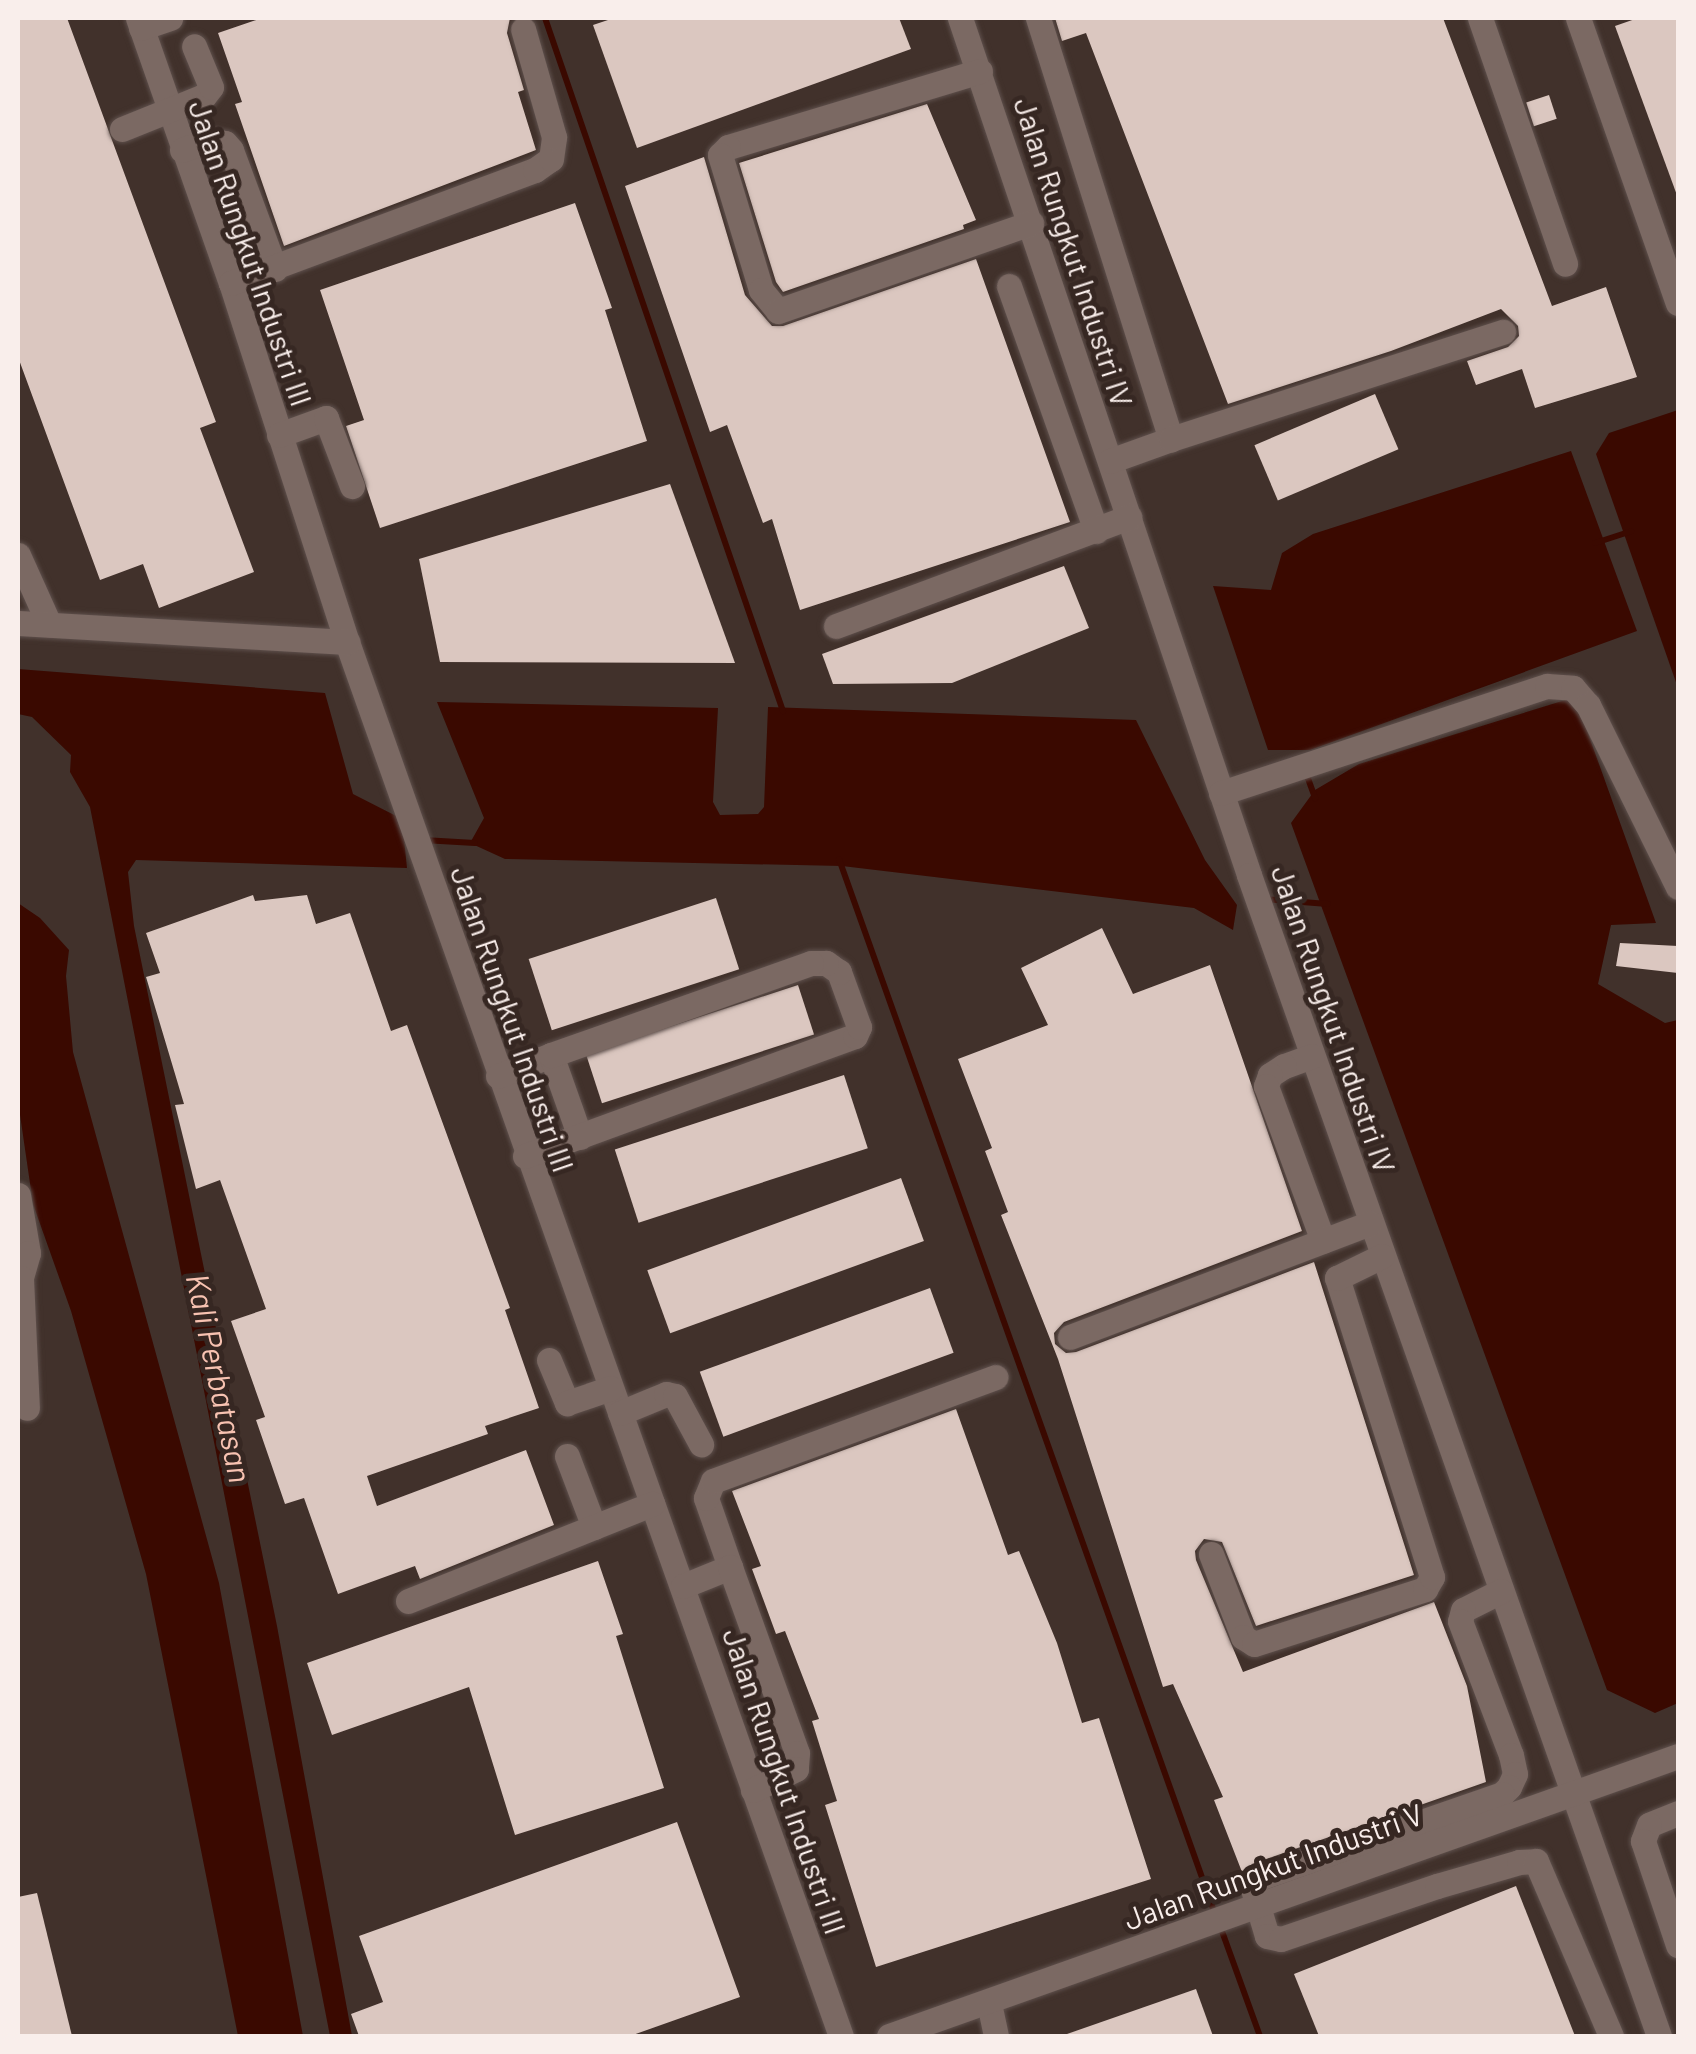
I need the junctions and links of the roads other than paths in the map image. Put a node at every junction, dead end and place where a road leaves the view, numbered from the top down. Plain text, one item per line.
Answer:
1 (170, 18) edge
2 (960, 18) edge
3 (1038, 18) edge
4 (1480, 18) edge
5 (1578, 18) edge
6 (140, 23) edge
7 (523, 29) dead end
8 (194, 46) dead end
9 (980, 71) junction
10 (167, 111) junction
11 (122, 130) dead end
12 (182, 150) junction
13 (1031, 223) junction
14 (1566, 264) dead end
15 (275, 269) junction
16 (230, 283) junction
17 (1009, 286) dead end
18 (1678, 303) edge
19 (1503, 332) dead end
20 (279, 435) junction
21 (1170, 439) junction
22 (1110, 460) junction
23 (352, 486) dead end
24 (1129, 517) junction
25 (1096, 531) junction
26 (18, 555) edge
27 (18, 624) edge
28 (49, 624) junction
29 (836, 626) dead end
30 (346, 642) junction
31 (1221, 793) junction
32 (1678, 887) edge
33 (551, 1056) junction
34 (1312, 1056) junction
35 (498, 1076) junction
36 (580, 1137) junction
37 (525, 1156) junction
38 (18, 1195) edge
39 (1370, 1223) junction
40 (1323, 1241) junction
41 (1382, 1256) junction
42 (1070, 1337) dead end
43 (548, 1360) dead end
44 (995, 1376) dead end
45 (615, 1401) junction
46 (27, 1408) dead end
47 (702, 1444) dead end
48 (568, 1456) dead end
49 (652, 1504) junction
50 (594, 1527) junction
51 (1211, 1554) dead end
52 (730, 1567) junction
53 (682, 1586) junction
54 (1501, 1591) junction
55 (408, 1601) dead end
56 (1678, 1756) edge
57 (752, 1790) junction
58 (1573, 1794) junction
59 (1678, 1814) edge
60 (1246, 1910) junction
61 (1678, 1945) edge
62 (989, 2004) junction
63 (841, 2036) edge
64 (889, 2036) edge
65 (996, 2036) edge
66 (1611, 2036) edge
67 (1659, 2036) edge

1 - 6 street
2 - 9 street, Jalan Rungkut Industri IV
3 - 21 street
4 - 14 street
5 - 18 street
6 - 10 street, Jalan Rungkut Industri III
7 - 15 street
8 - 10 street
9 - 13 street, Jalan Rungkut Industri IV
9 - 13 street
10 - 11 street
10 - 12 street, Jalan Rungkut Industri III
12 - 15 street
12 - 16 street, Jalan Rungkut Industri III
13 - 22 street, Jalan Rungkut Industri IV
15 - 16 street
16 - 20 street, Jalan Rungkut Industri III
17 - 25 street
19 - 21 street
20 - 23 street
20 - 30 street, Jalan Rungkut Industri III
21 - 22 street
22 - 24 street, Jalan Rungkut Industri IV
24 - 25 street
24 - 31 street, Jalan Rungkut Industri IV
25 - 29 street
26 - 28 street
27 - 28 street
28 - 30 street
30 - 35 street, Jalan Rungkut Industri III
31 - 32 street
31 - 34 street, Jalan Rungkut Industri IV
33 - 35 street
33 - 36 street
33 - 36 street
34 - 39 street, Jalan Rungkut Industri IV
34 - 40 street
35 - 37 street, Jalan Rungkut Industri III
36 - 37 street
37 - 45 street, Jalan Rungkut Industri III
38 - 46 street
39 - 40 street
39 - 41 street, Jalan Rungkut Industri IV
40 - 42 street
41 - 51 street
41 - 54 street, Jalan Rungkut Industri IV
43 - 45 street
44 - 52 street
45 - 47 street
45 - 49 street, Jalan Rungkut Industri III
48 - 50 street
49 - 50 street
49 - 53 street, Jalan Rungkut Industri III
50 - 55 street
52 - 53 street
52 - 57 street
53 - 57 street, Jalan Rungkut Industri III
54 - 58 street, Jalan Rungkut Industri IV
54 - 60 street
56 - 58 street, Jalan Rungkut Industri V
57 - 63 street, Jalan Rungkut Industri III
58 - 60 street, Jalan Rungkut Industri V
58 - 67 street, Jalan Rungkut Industri IV
59 - 61 street
60 - 62 street, Jalan Rungkut Industri V
60 - 66 street
62 - 64 street, Jalan Rungkut Industri V
62 - 65 street

